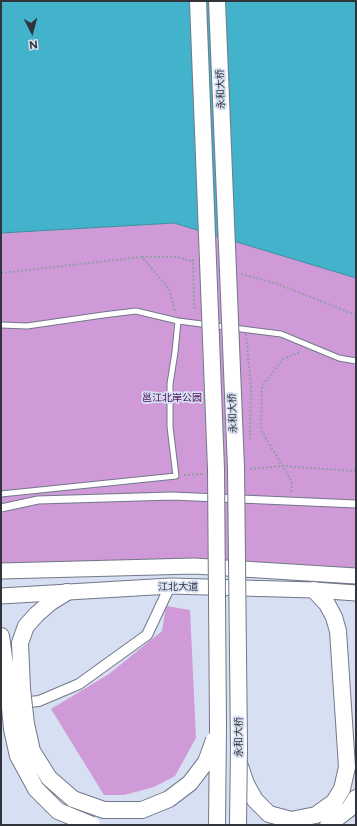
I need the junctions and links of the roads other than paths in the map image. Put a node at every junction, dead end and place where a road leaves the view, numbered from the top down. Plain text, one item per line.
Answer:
1 (198, 1) edge
2 (217, 1) edge
3 (178, 321) junction
4 (1, 325) edge
5 (356, 361) edge
6 (1, 494) edge
7 (356, 504) edge
8 (1, 508) edge
9 (1, 570) edge
10 (356, 576) edge
11 (170, 586) junction
12 (314, 590) junction
13 (67, 592) junction
14 (356, 593) edge
15 (1, 596) edge
16 (1, 636) edge
17 (15, 687) junction
18 (1, 705) edge
19 (218, 727) junction
20 (239, 763) junction
21 (356, 798) edge
22 (92, 825) edge
23 (217, 825) edge
24 (238, 825) edge
25 (328, 825) edge

1 - 19 highway, 永和大桥, bridge
2 - 20 highway, 永和大桥, bridge
3 - 4 lane
3 - 5 lane
3 - 6 lane
7 - 8 street
9 - 10 main road, 江北大道
11 - 12 main road, 江北大道
11 - 13 main road, 江北大道
11 - 18 street
12 - 14 main road, 江北大道
12 - 20 highway
13 - 15 main road, 江北大道
13 - 17 highway
16 - 17 highway
17 - 19 highway, bridge
17 - 22 highway, bridge
19 - 23 highway, 永和大桥, bridge
20 - 24 highway, 永和大桥, bridge
21 - 25 highway

